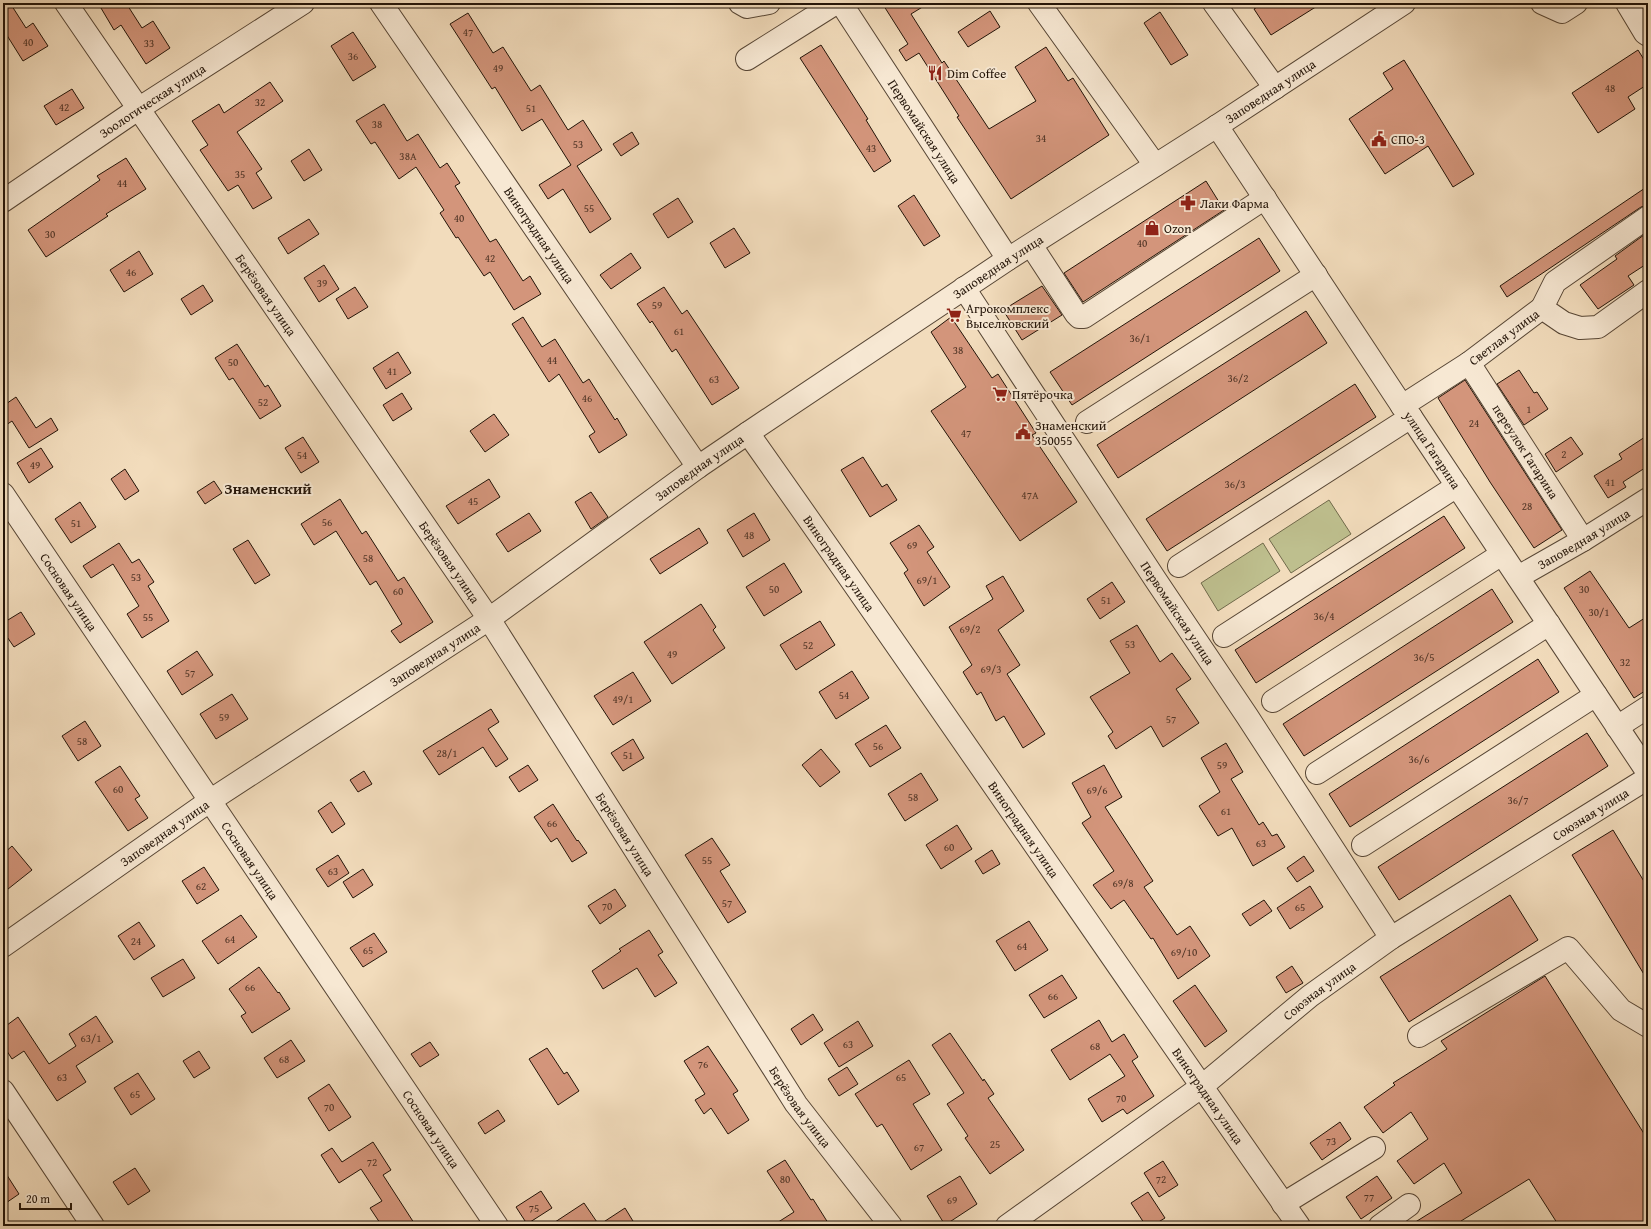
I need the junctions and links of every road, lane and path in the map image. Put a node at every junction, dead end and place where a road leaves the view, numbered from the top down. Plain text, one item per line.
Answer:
1 (66, 3) edge
2 (303, 3) edge
3 (381, 3) edge
4 (740, 3) edge
5 (769, 3) edge
6 (836, 3) edge
7 (840, 3) edge
8 (1039, 3) edge
9 (1214, 3) edge
10 (1542, 3) edge
11 (1576, 3) edge
12 (1627, 3) edge
13 (1397, 5) edge
14 (1648, 35) edge
15 (748, 59) dead end
16 (1274, 88) junction
17 (138, 109) junction
18 (1217, 126) junction
19 (1155, 165) junction
20 (1265, 198) junction
21 (3, 201) edge
22 (1648, 218) edge
23 (1031, 245) junction
24 (1008, 259) junction
25 (1316, 275) junction
26 (964, 288) junction
27 (1648, 291) edge
28 (1542, 308) junction
29 (1470, 363) junction
30 (1406, 412) junction
31 (1086, 422) dead end
32 (748, 433) junction
33 (698, 467) junction
34 (1457, 486) junction
35 (3, 494) edge
36 (1648, 499) edge
37 (1583, 540) junction
38 (1502, 554) junction
39 (1179, 566) dead end
40 (1518, 577) junction
41 (488, 619) junction
42 (1549, 624) junction
43 (1224, 636) dead end
44 (1596, 695) junction
45 (1273, 701) dead end
46 (1648, 708) edge
47 (1617, 727) junction
48 (1317, 773) dead end
49 (1648, 773) edge
50 (1648, 778) edge
51 (211, 800) junction
52 (1363, 845) dead end
53 (1391, 938) junction
54 (3, 946) edge
55 (1648, 1026) edge
56 (1419, 1036) dead end
57 (1201, 1087) junction
58 (3, 1091) edge
59 (1374, 1148) dead end
60 (1283, 1204) junction
61 (1409, 1205) dead end
62 (93, 1226) edge
63 (497, 1226) edge
64 (891, 1226) edge
65 (1007, 1226) edge
66 (1299, 1226) edge
67 (1380, 1226) edge

1 - 17 street, Берёзовая улица
2 - 17 street, Зоологическая улица
3 - 33 street, Виноградная улица
4 - 5 street
6 - 15 street
7 - 24 street, Первомайская улица
8 - 19 street
9 - 16 street
10 - 11 street
12 - 14 street
13 - 16 street, Заповедная улица
16 - 18 street, Заповедная улица
17 - 21 street, Зоологическая улица
17 - 41 street, Берёзовая улица
18 - 19 street, Заповедная улица
18 - 20 street, улица Гагарина
19 - 23 street, Заповедная улица
20 - 23 street
20 - 25 street, улица Гагарина
22 - 28 street
23 - 24 street, Заповедная улица
24 - 26 street, Заповедная улица
25 - 30 street, улица Гагарина
25 - 31 street
26 - 32 street, Заповедная улица
26 - 53 street, Первомайская улица
27 - 28 street, Светлая улица
28 - 29 street, Светлая улица
29 - 30 street, Светлая улица
29 - 37 street, переулок Гагарина
30 - 34 street, улица Гагарина
30 - 39 street, Светлая улица
32 - 33 street, Заповедная улица
32 - 57 street, Виноградная улица
33 - 41 street, Заповедная улица
34 - 38 street, улица Гагарина
34 - 43 street
35 - 51 street, Сосновая улица
36 - 37 street, Заповедная улица
37 - 40 street, Заповедная улица
38 - 40 street, улица Гагарина
38 - 45 street
40 - 42 street, улица Гагарина
41 - 51 street, Заповедная улица
41 - 64 street, Берёзовая улица
42 - 44 street, улица Гагарина
42 - 48 street
44 - 47 street, улица Гагарина
44 - 52 street
46 - 47 street
47 - 49 street, улица Гагарина
50 - 53 street, Союзная улица
51 - 54 street, Заповедная улица
51 - 63 street, Сосновая улица
53 - 57 street, Союзная улица
55 - 56 street
57 - 60 street, Виноградная улица
57 - 65 street, Союзная улица
58 - 62 street
59 - 60 street
60 - 66 street, Виноградная улица
61 - 67 street

